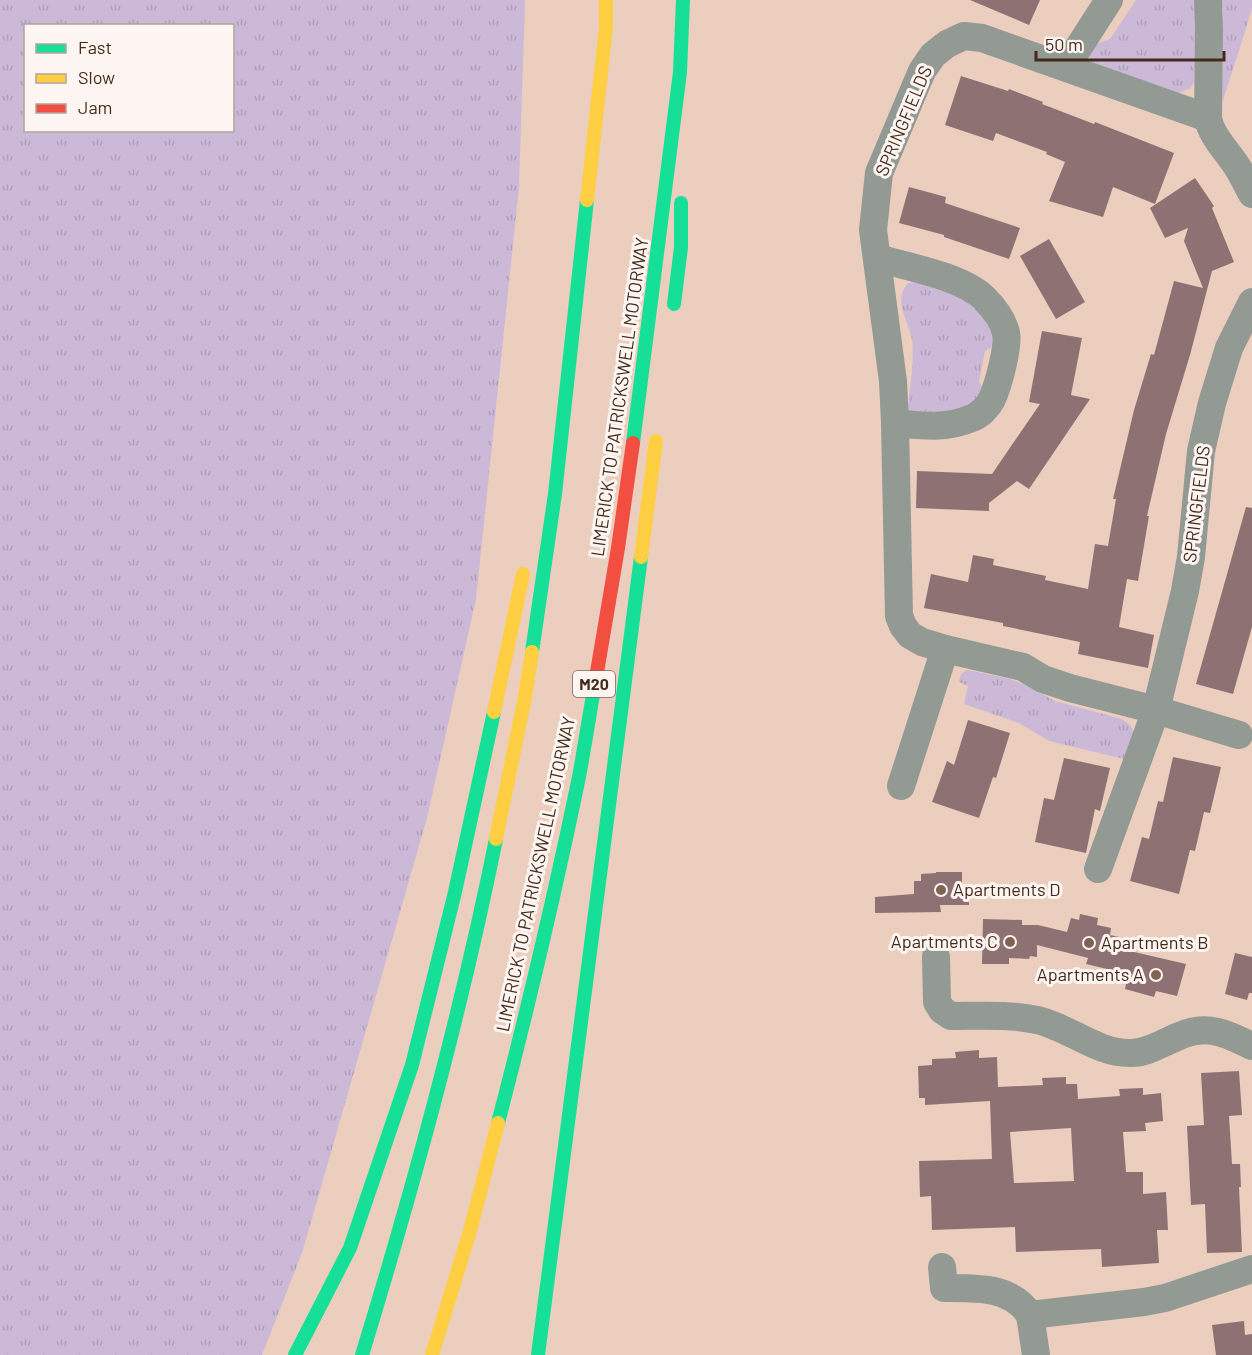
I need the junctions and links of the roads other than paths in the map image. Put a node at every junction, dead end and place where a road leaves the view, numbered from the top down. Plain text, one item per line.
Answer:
1 (606, 0) edge
2 (683, 0) edge
3 (1109, 0) edge
4 (1208, 0) edge
5 (1066, 67) junction
6 (680, 72) junction
7 (1208, 117) junction
8 (595, 139) junction
9 (1252, 194) edge
10 (877, 258) junction
11 (1252, 302) edge
12 (672, 318) dead end
13 (659, 423) dead end
14 (895, 423) junction
15 (546, 450) dead end
16 (524, 566) dead end
17 (945, 649) junction
18 (1156, 710) junction
19 (1239, 735) dead end
20 (901, 786) dead end
21 (1098, 869) dead end
22 (936, 957) dead end
23 (1252, 1046) edge
24 (942, 1267) dead end
25 (1252, 1269) edge
26 (1030, 1315) junction
27 (295, 1355) edge
28 (362, 1355) edge
29 (432, 1355) edge
30 (538, 1355) edge
31 (1036, 1355) edge

1 - 8 highway
2 - 6 highway, LIMERICK TO PATRICKSWELL MOTORWAY / M20
3 - 5 street
4 - 7 street
5 - 7 street, SPRINGFIELDS
5 - 10 street, SPRINGFIELDS
6 - 12 highway, M20
6 - 29 highway, LIMERICK TO PATRICKSWELL MOTORWAY / M20
7 - 9 street
8 - 15 highway
8 - 28 highway
10 - 14 street, SPRINGFIELDS
10 - 14 street
11 - 18 street, SPRINGFIELDS
13 - 30 highway, M20
14 - 17 street, SPRINGFIELDS
16 - 27 highway
17 - 18 street, SPRINGFIELDS
17 - 20 street
18 - 19 street, SPRINGFIELDS
18 - 21 street, SPRINGFIELDS
22 - 23 street
24 - 26 street
25 - 26 street
26 - 31 street

